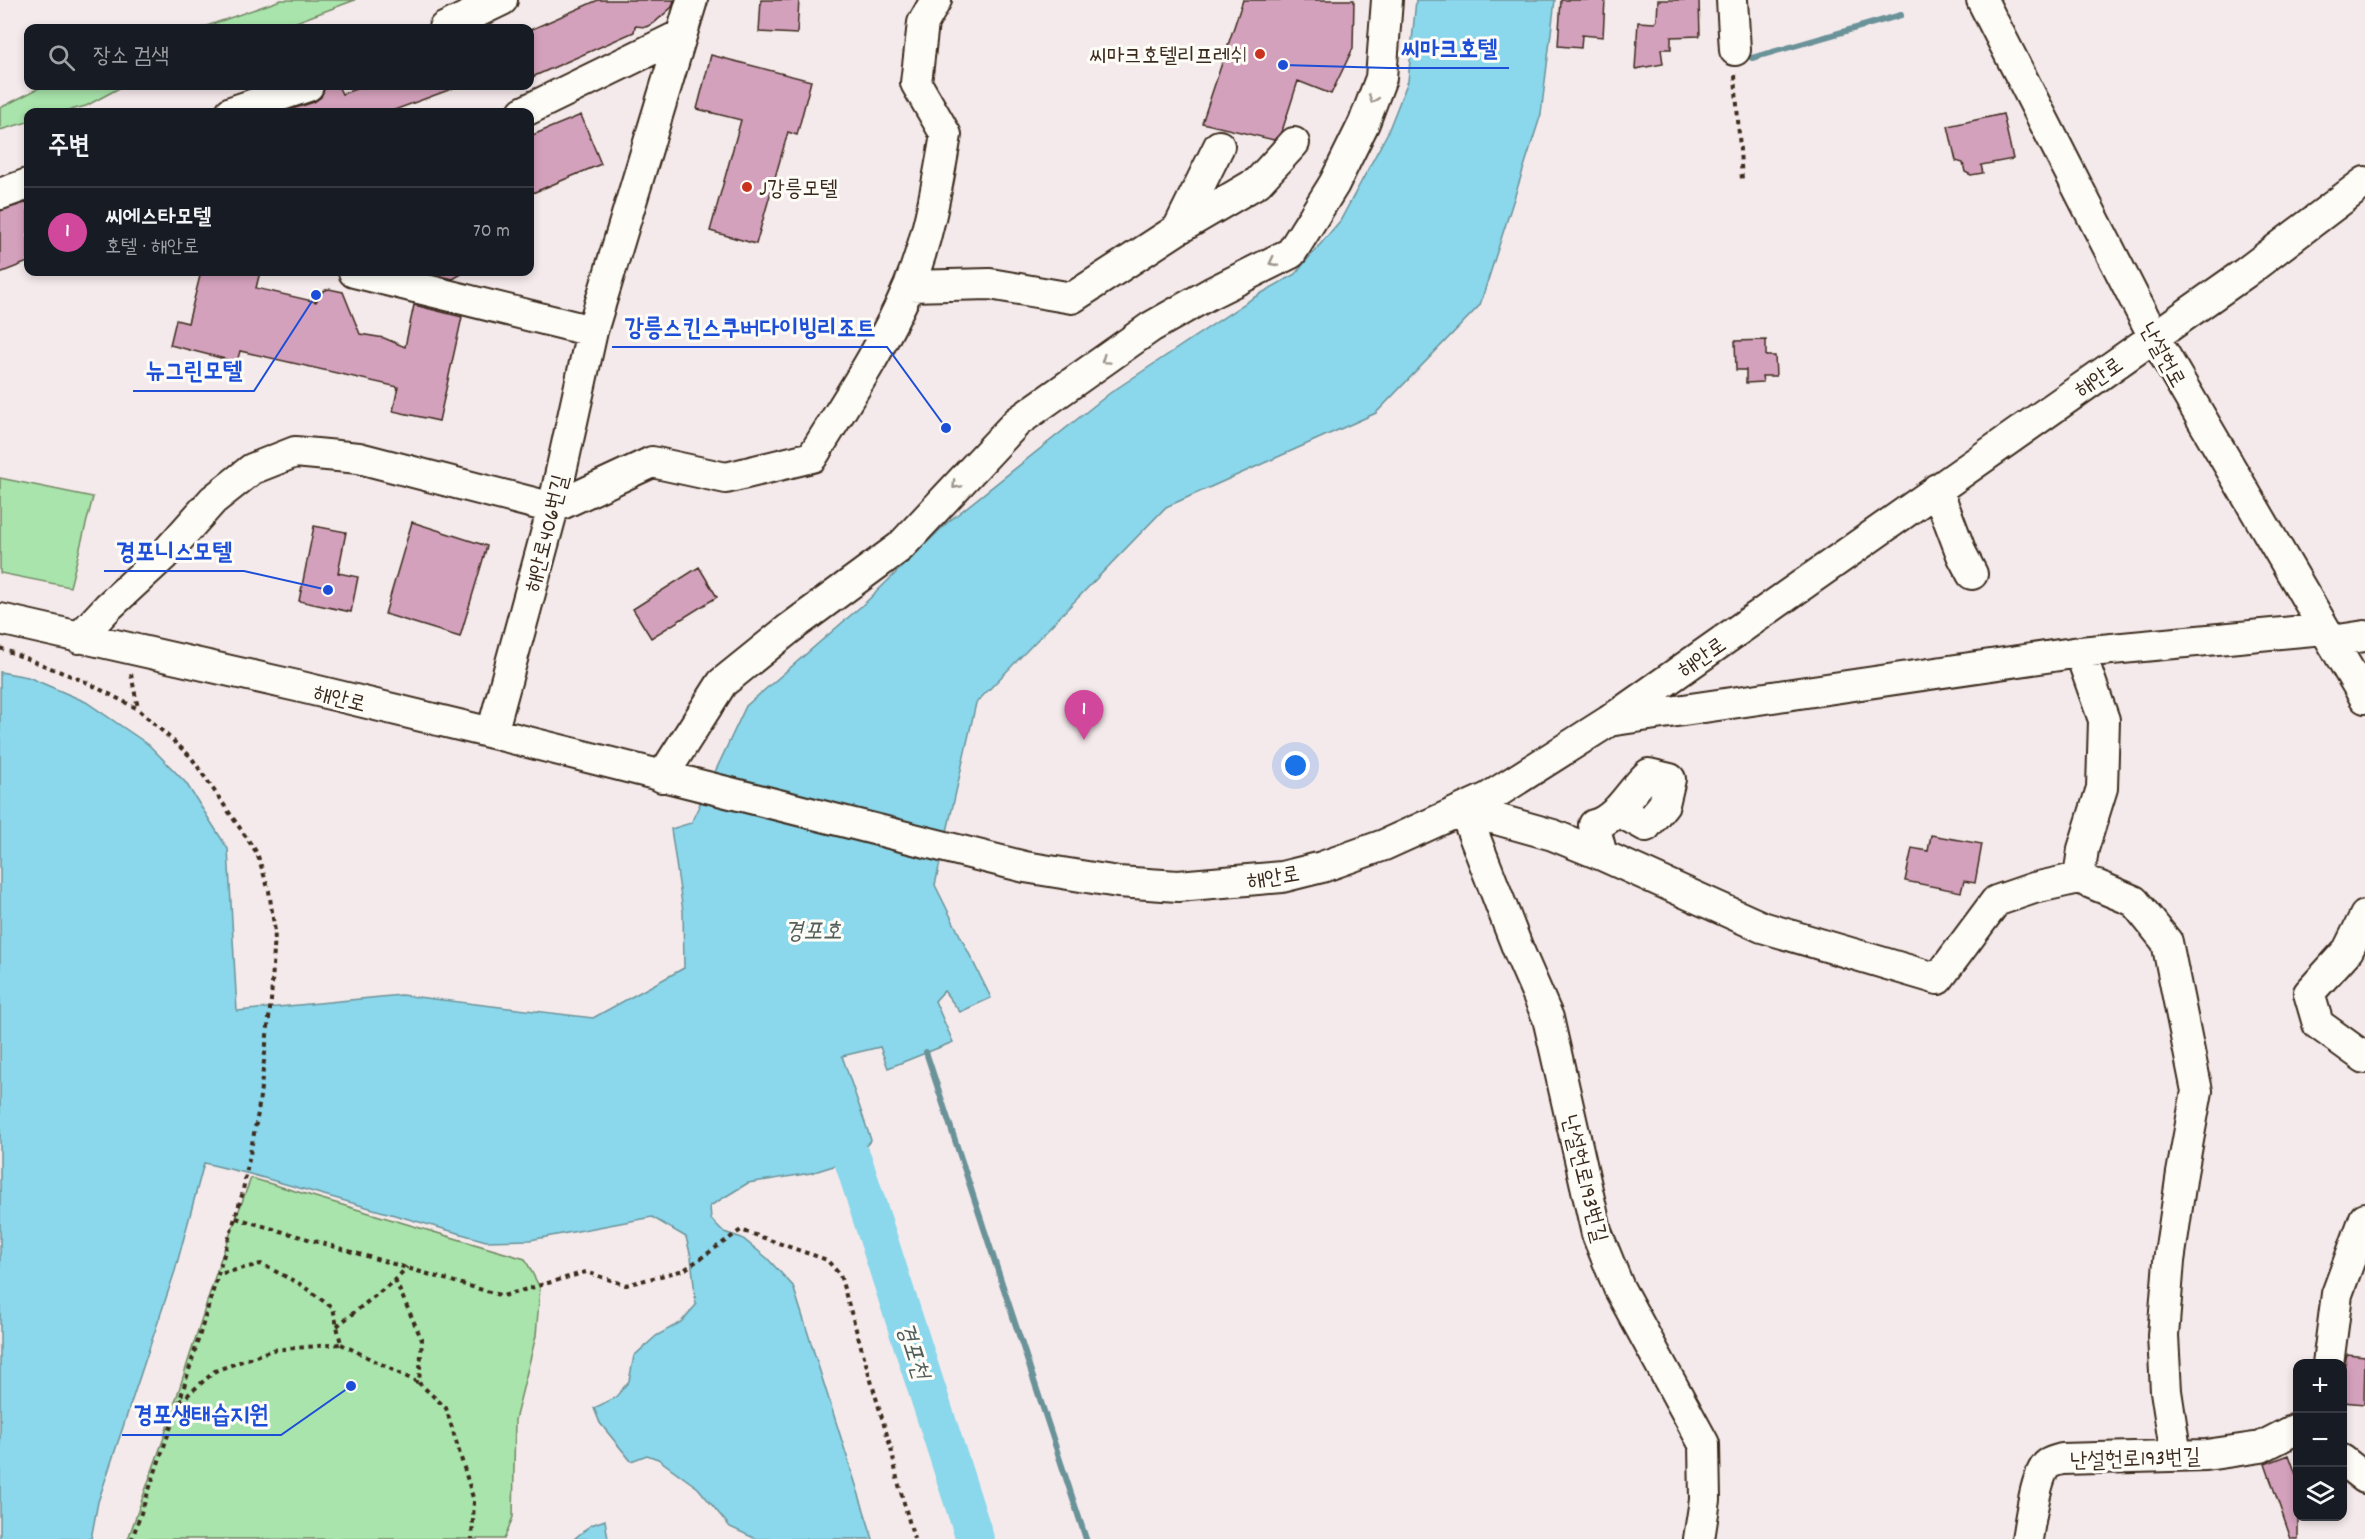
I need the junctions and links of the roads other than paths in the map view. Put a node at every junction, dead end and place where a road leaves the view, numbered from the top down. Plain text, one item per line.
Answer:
1 (502, 0) edge
2 (692, 0) edge
3 (936, 0) edge
4 (1388, 0) edge
5 (1732, 0) edge
6 (1982, 0) edge
7 (452, 24) edge
8 (681, 35) junction
9 (1735, 50) road end
10 (296, 90) edge
11 (243, 108) edge
12 (531, 108) edge
13 (1294, 142) dead end
14 (1219, 146) dead end
15 (2365, 182) edge
16 (1178, 229) junction
17 (370, 276) edge
18 (909, 286) junction
19 (592, 331) junction
20 (2154, 337) junction
21 (1937, 489) junction
22 (553, 508) junction
23 (1972, 574) dead end
24 (0, 619) edge
25 (2328, 635) junction
26 (2365, 636) edge
27 (79, 638) junction
28 (2080, 652) junction
29 (2365, 698) edge
30 (1609, 721) junction
31 (492, 733) junction
32 (670, 779) junction
33 (1464, 810) junction
34 (1617, 810) dead end
35 (1602, 855) junction
36 (2079, 878) junction
37 (2365, 916) edge
38 (2365, 1058) edge
39 (2365, 1218) edge
40 (2329, 1359) edge
41 (2293, 1431) edge
42 (2176, 1456) junction
43 (1700, 1539) edge
44 (2027, 1539) edge

1 - 7 street
2 - 8 street, 해안로406번길
3 - 18 street
4 -> 32 street
5 - 9 street
6 - 20 street, 난설헌로
8 - 12 street
8 - 19 street, 해안로406번길
10 - 11 street
13 - 16 street
14 - 16 street
15 - 20 street, 해안로
16 - 18 street
17 - 19 street
18 - 22 street
19 - 22 street, 해안로406번길
20 - 21 street, 해안로
20 - 25 street, 난설헌로
21 - 23 street
21 - 30 street, 해안로
22 - 27 street
22 - 31 street, 해안로406번길
24 - 27 street, 해안로
25 - 26 street
25 - 28 street
25 - 29 street, 난설헌로
27 - 31 street, 해안로
28 - 30 street
28 - 36 street
30 - 33 street, 해안로
31 - 32 street, 해안로
32 - 33 street, 해안로
33 - 35 street
33 - 43 street, 난설헌로193번길
34 - 35 street
35 - 36 street
36 - 42 street
37 - 38 street
39 - 40 street
41 - 42 street, 난설헌로193번길
42 - 44 street, 난설헌로193번길

